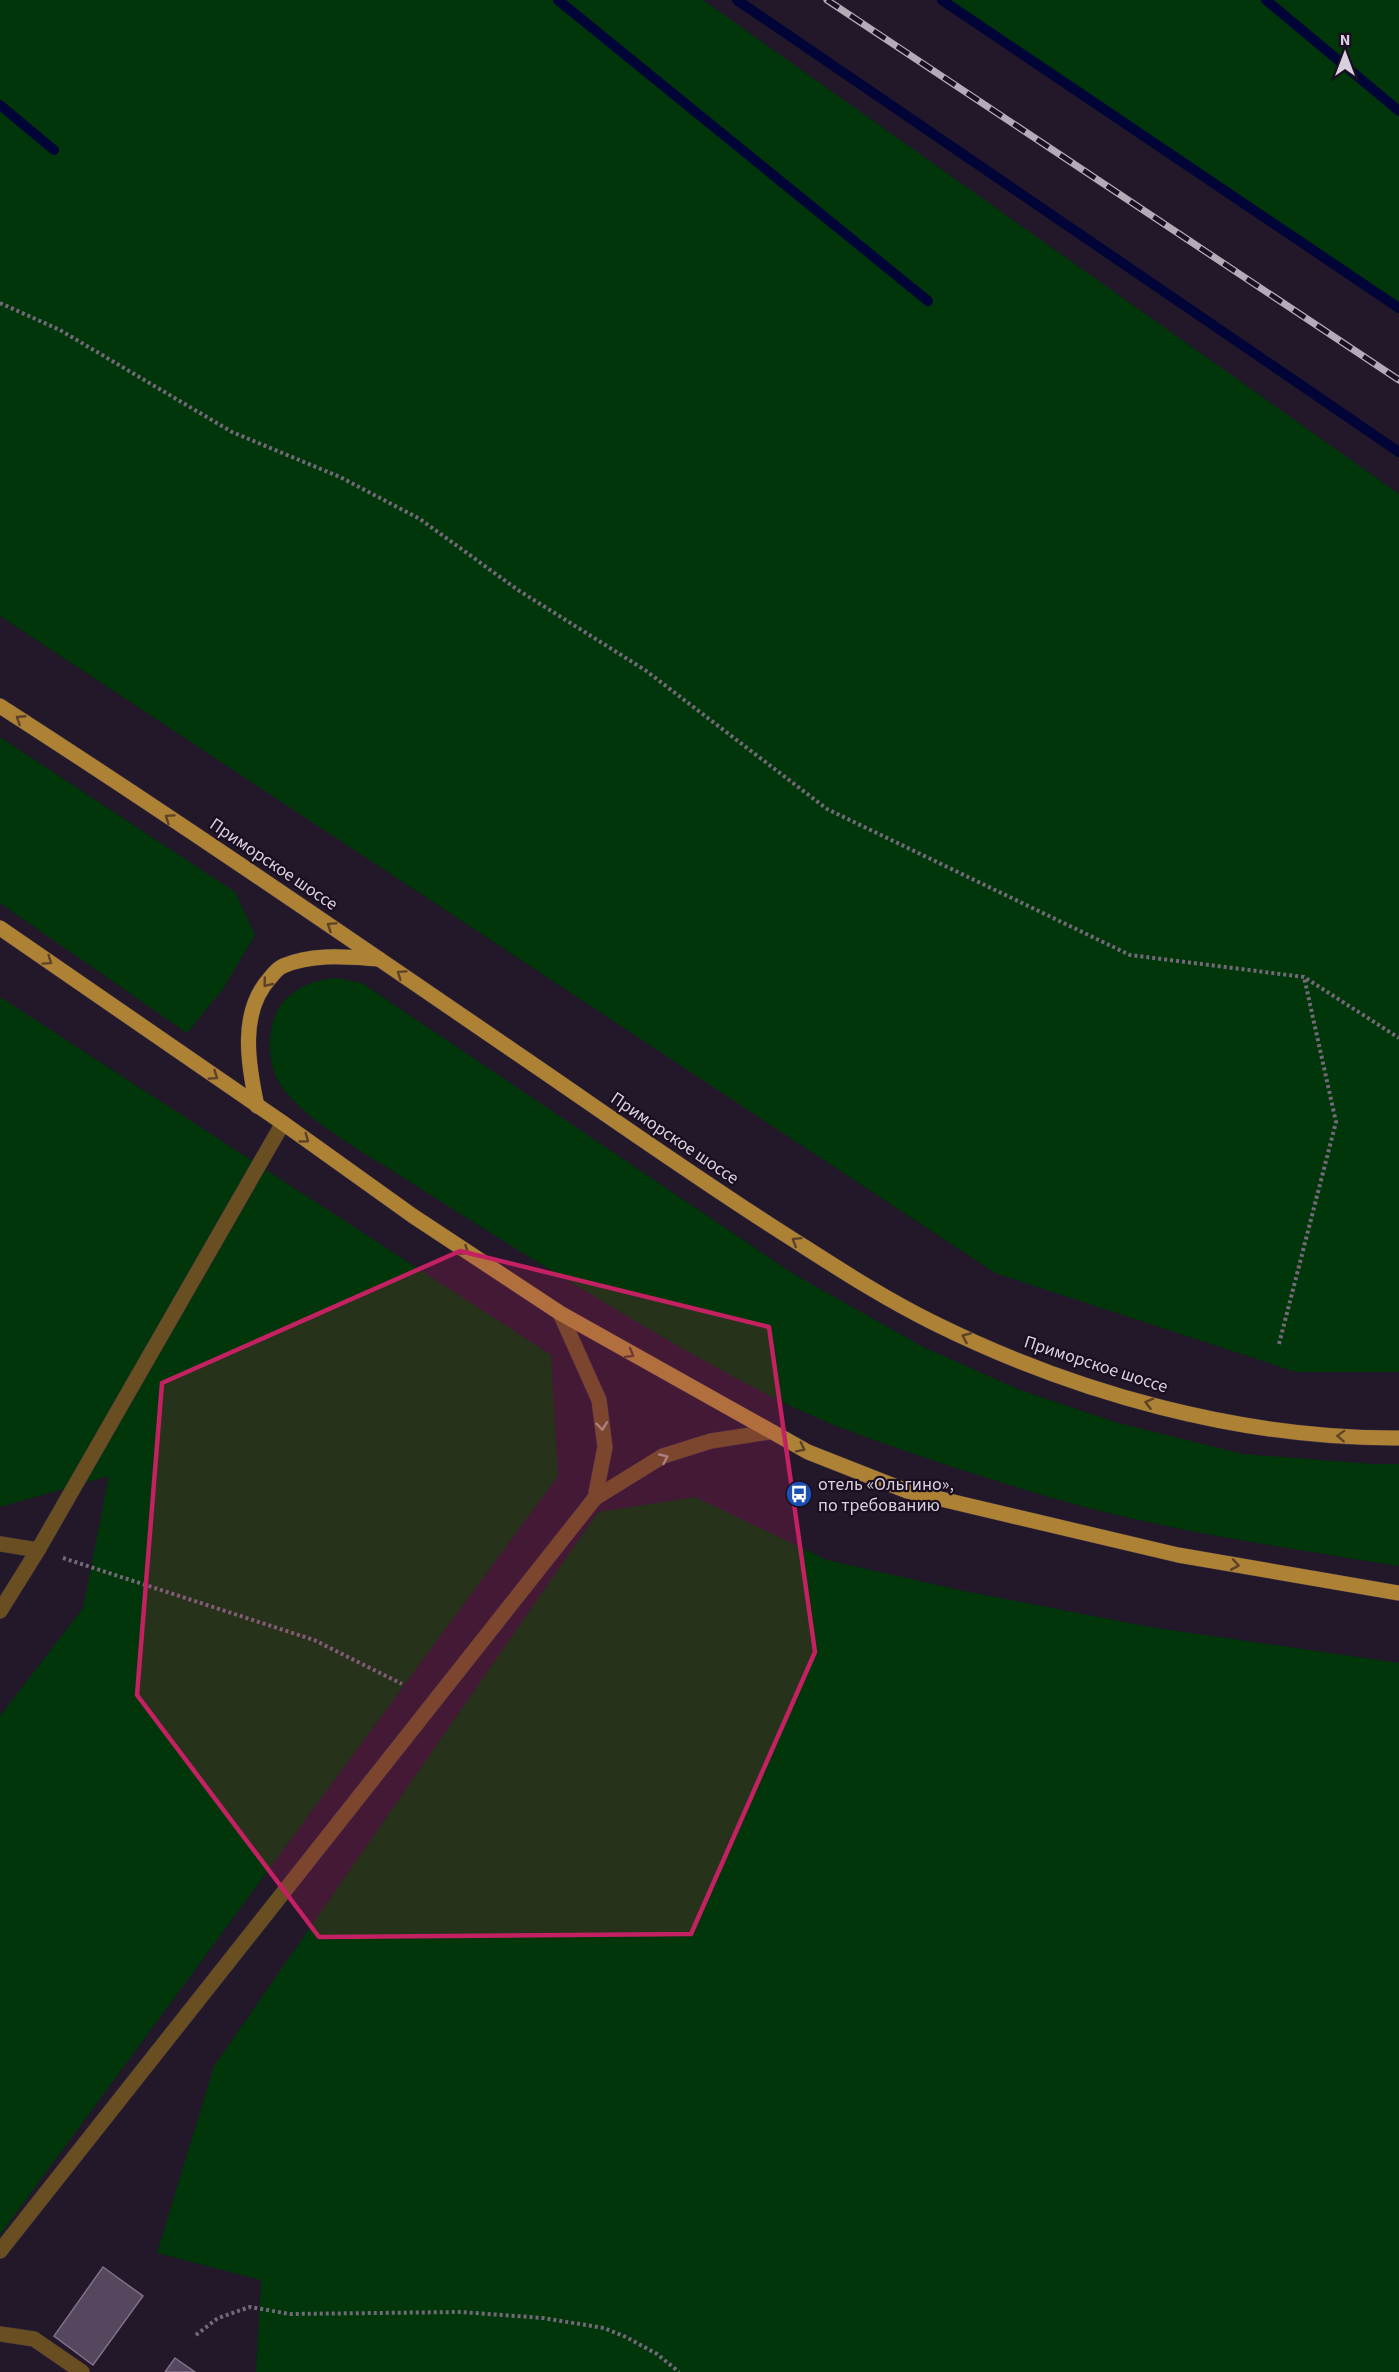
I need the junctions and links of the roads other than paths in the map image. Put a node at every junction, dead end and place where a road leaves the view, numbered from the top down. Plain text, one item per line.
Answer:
1 (0, 706) edge
2 (0, 928) edge
3 (379, 959) junction
4 (257, 1106) junction
5 (283, 1123) junction
6 (560, 1314) junction
7 (769, 1432) junction
8 (1399, 1438) edge
9 (595, 1498) junction
10 (0, 1544) edge
11 (38, 1550) junction
12 (1399, 1593) edge
13 (0, 1611) edge
14 (0, 2251) edge
15 (0, 2334) edge
16 (82, 2372) edge

3 -> 1 main road, Приморское шоссе
2 -> 4 main road
3 -> 4 main road
8 -> 3 main road, Приморское шоссе
4 - 5 main road
5 -> 6 main road
5 - 11 lane
6 -> 7 main road
6 -> 9 lane
9 -> 7 lane
7 -> 12 main road
9 - 14 lane
10 - 11 lane
11 - 13 lane
15 - 16 lane

